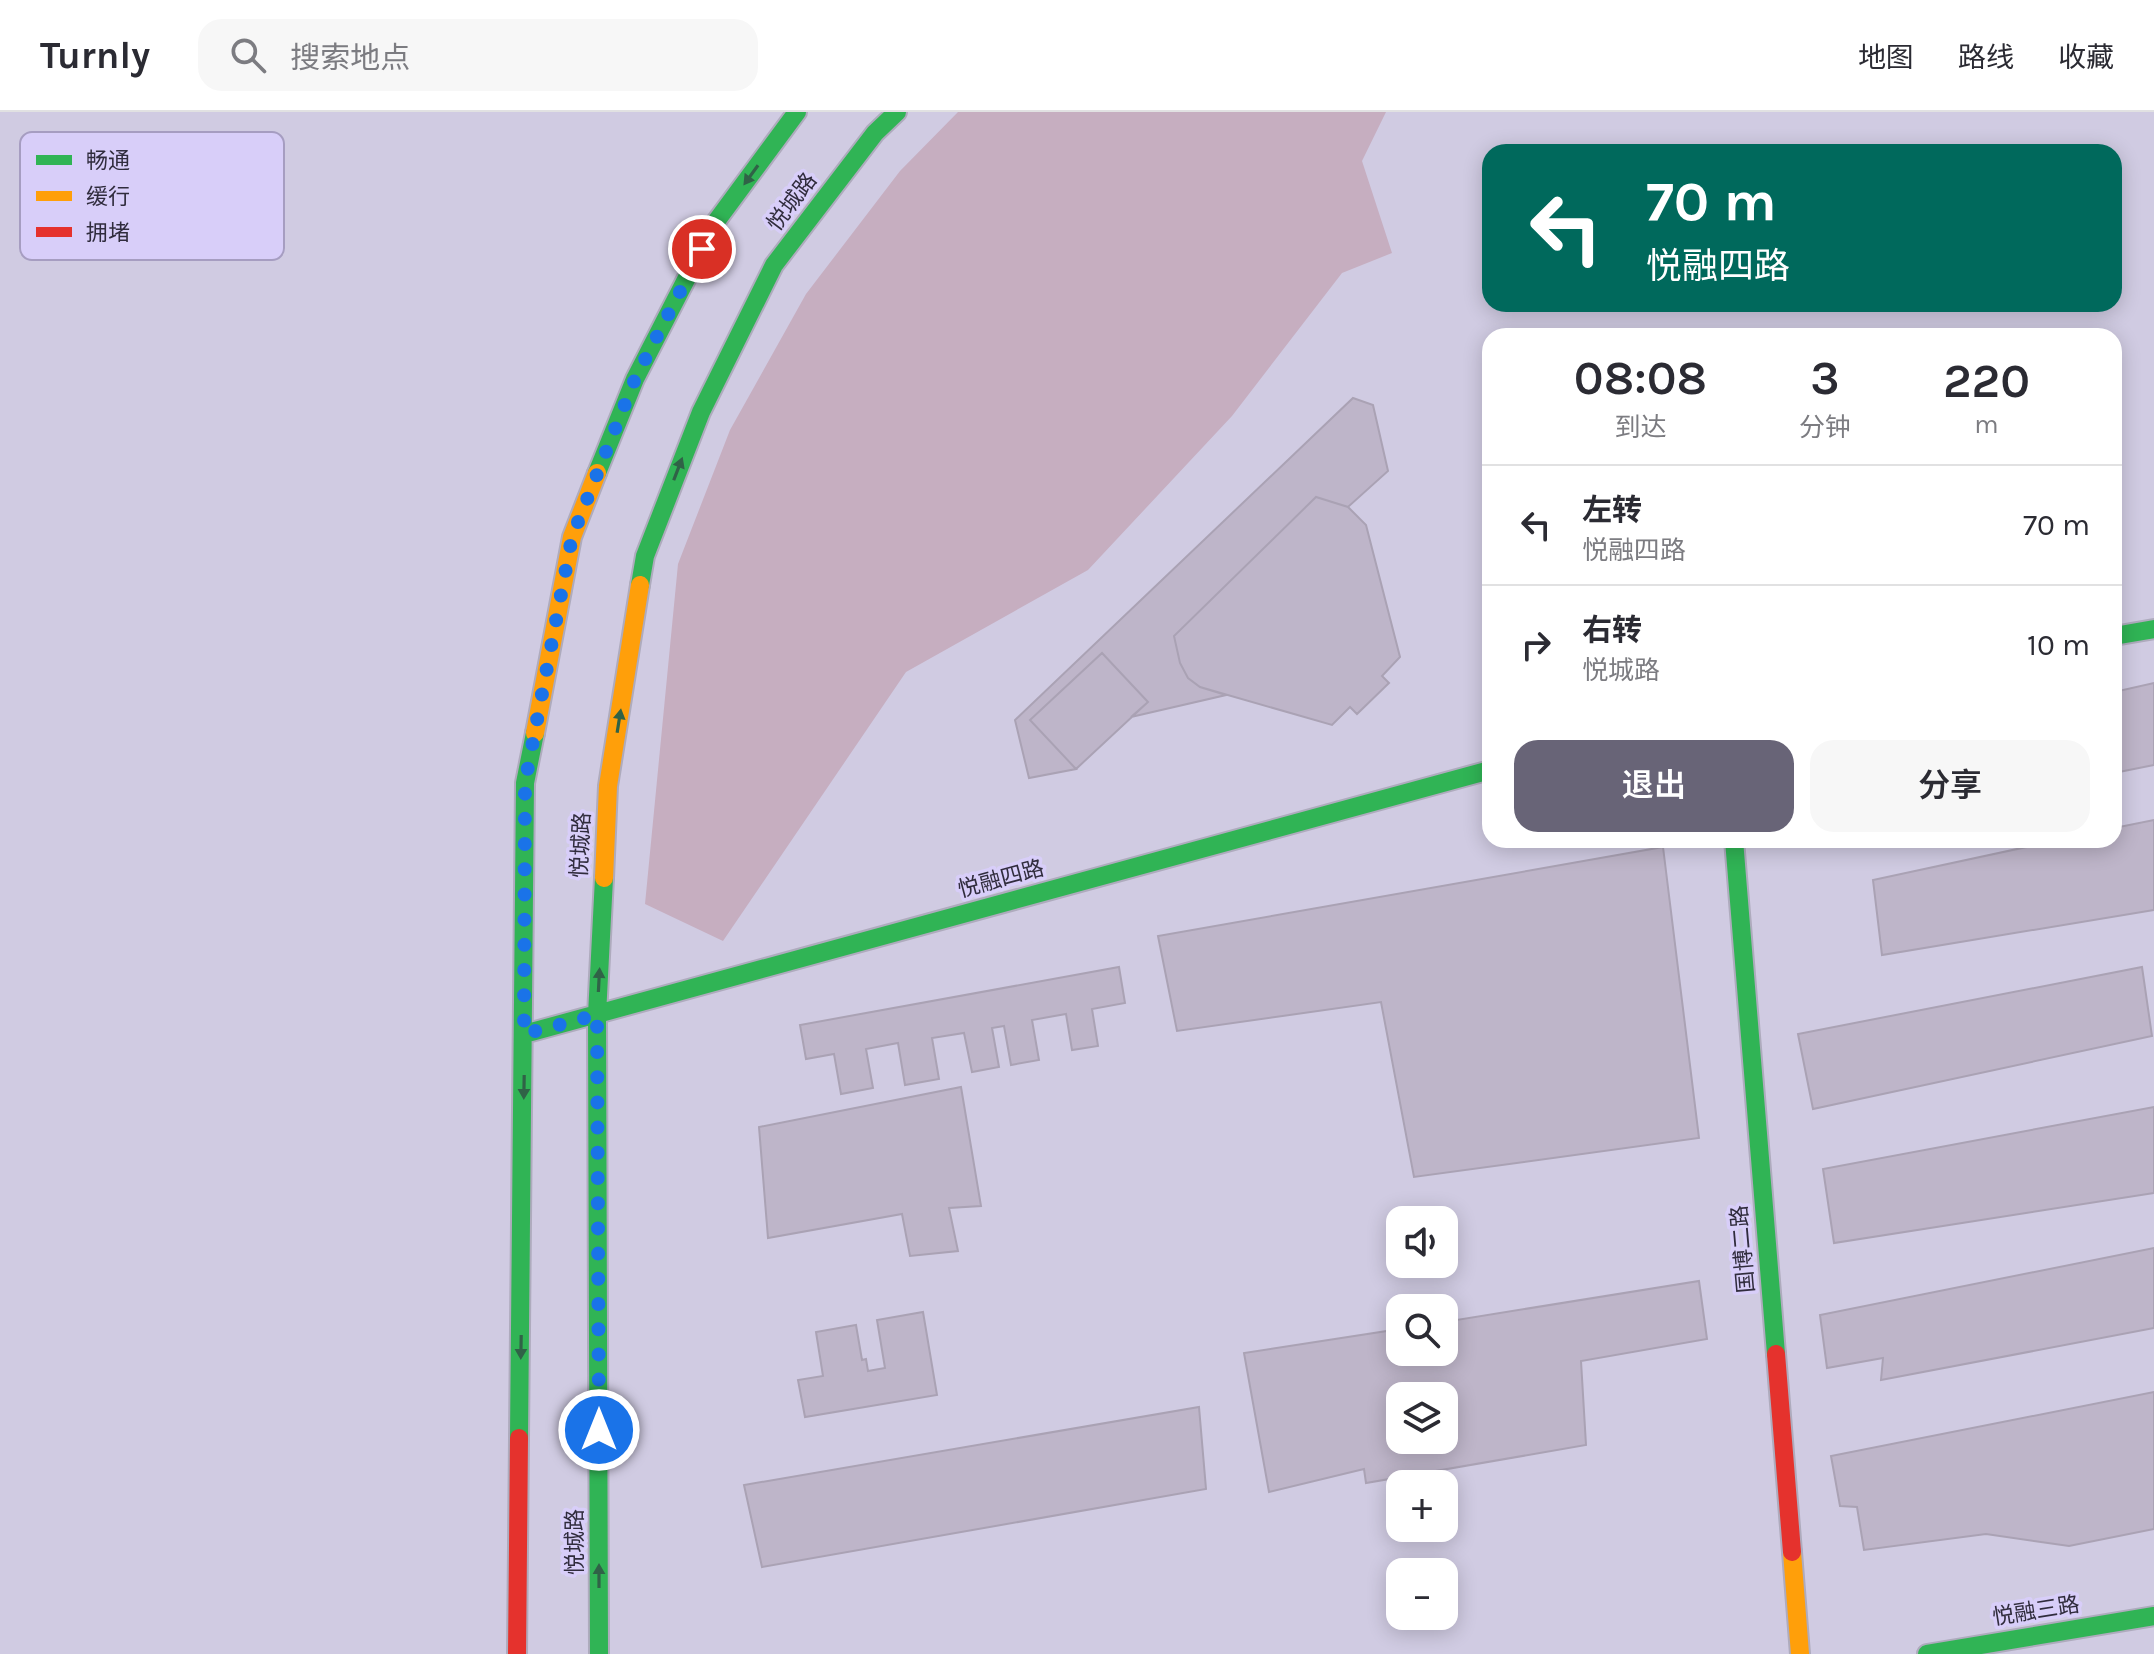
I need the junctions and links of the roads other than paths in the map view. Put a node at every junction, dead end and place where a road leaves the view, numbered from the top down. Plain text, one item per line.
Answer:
1 (797, 112) edge
2 (897, 112) edge
3 (2154, 629) edge
4 (2122, 635) edge
5 (1482, 772) edge
6 (1735, 848) edge
7 (597, 1015) junction
8 (524, 1034) junction
9 (2154, 1616) edge
10 (517, 1654) edge
11 (599, 1654) edge
12 (1800, 1654) edge
13 (1927, 1654) edge

1 -> 8 main road
7 -> 2 main road, 悦城路
3 - 4 main road
5 - 7 main road, 悦融四路
6 - 12 main road, 国博二路
7 - 8 main road, 悦融四路
11 -> 7 main road, 悦城路
8 -> 10 main road
9 - 13 main road, 悦融三路

